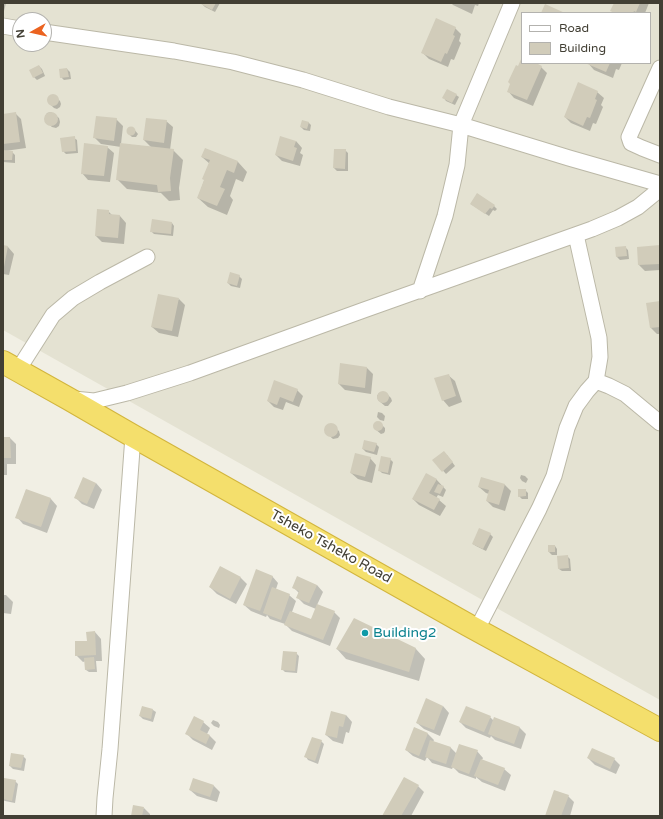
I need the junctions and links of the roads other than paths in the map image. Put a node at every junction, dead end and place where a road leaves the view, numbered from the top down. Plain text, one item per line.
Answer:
1 (512, 3) edge
2 (52, 33) edge
3 (660, 68) edge
4 (460, 125) junction
5 (660, 155) edge
6 (660, 184) edge
7 (660, 189) edge
8 (576, 235) junction
9 (147, 258) dead end
10 (420, 290) junction
11 (10, 366) edge
12 (596, 381) junction
13 (69, 399) junction
14 (660, 423) edge
15 (133, 436) junction
16 (477, 629) junction
17 (660, 730) edge
18 (104, 816) edge

1 - 4 street
2 - 4 street
3 - 5 street
4 - 6 street
4 - 10 street
7 - 8 street
8 - 10 street
8 - 12 street
9 - 11 street
10 - 13 street
11 - 13 highway, Tsheko Tsheko Road
12 - 14 street
12 - 16 street
13 - 15 highway, Tsheko Tsheko Road
15 - 16 highway, Tsheko Tsheko Road
15 - 18 street
16 - 17 highway, Tsheko Tsheko Road

